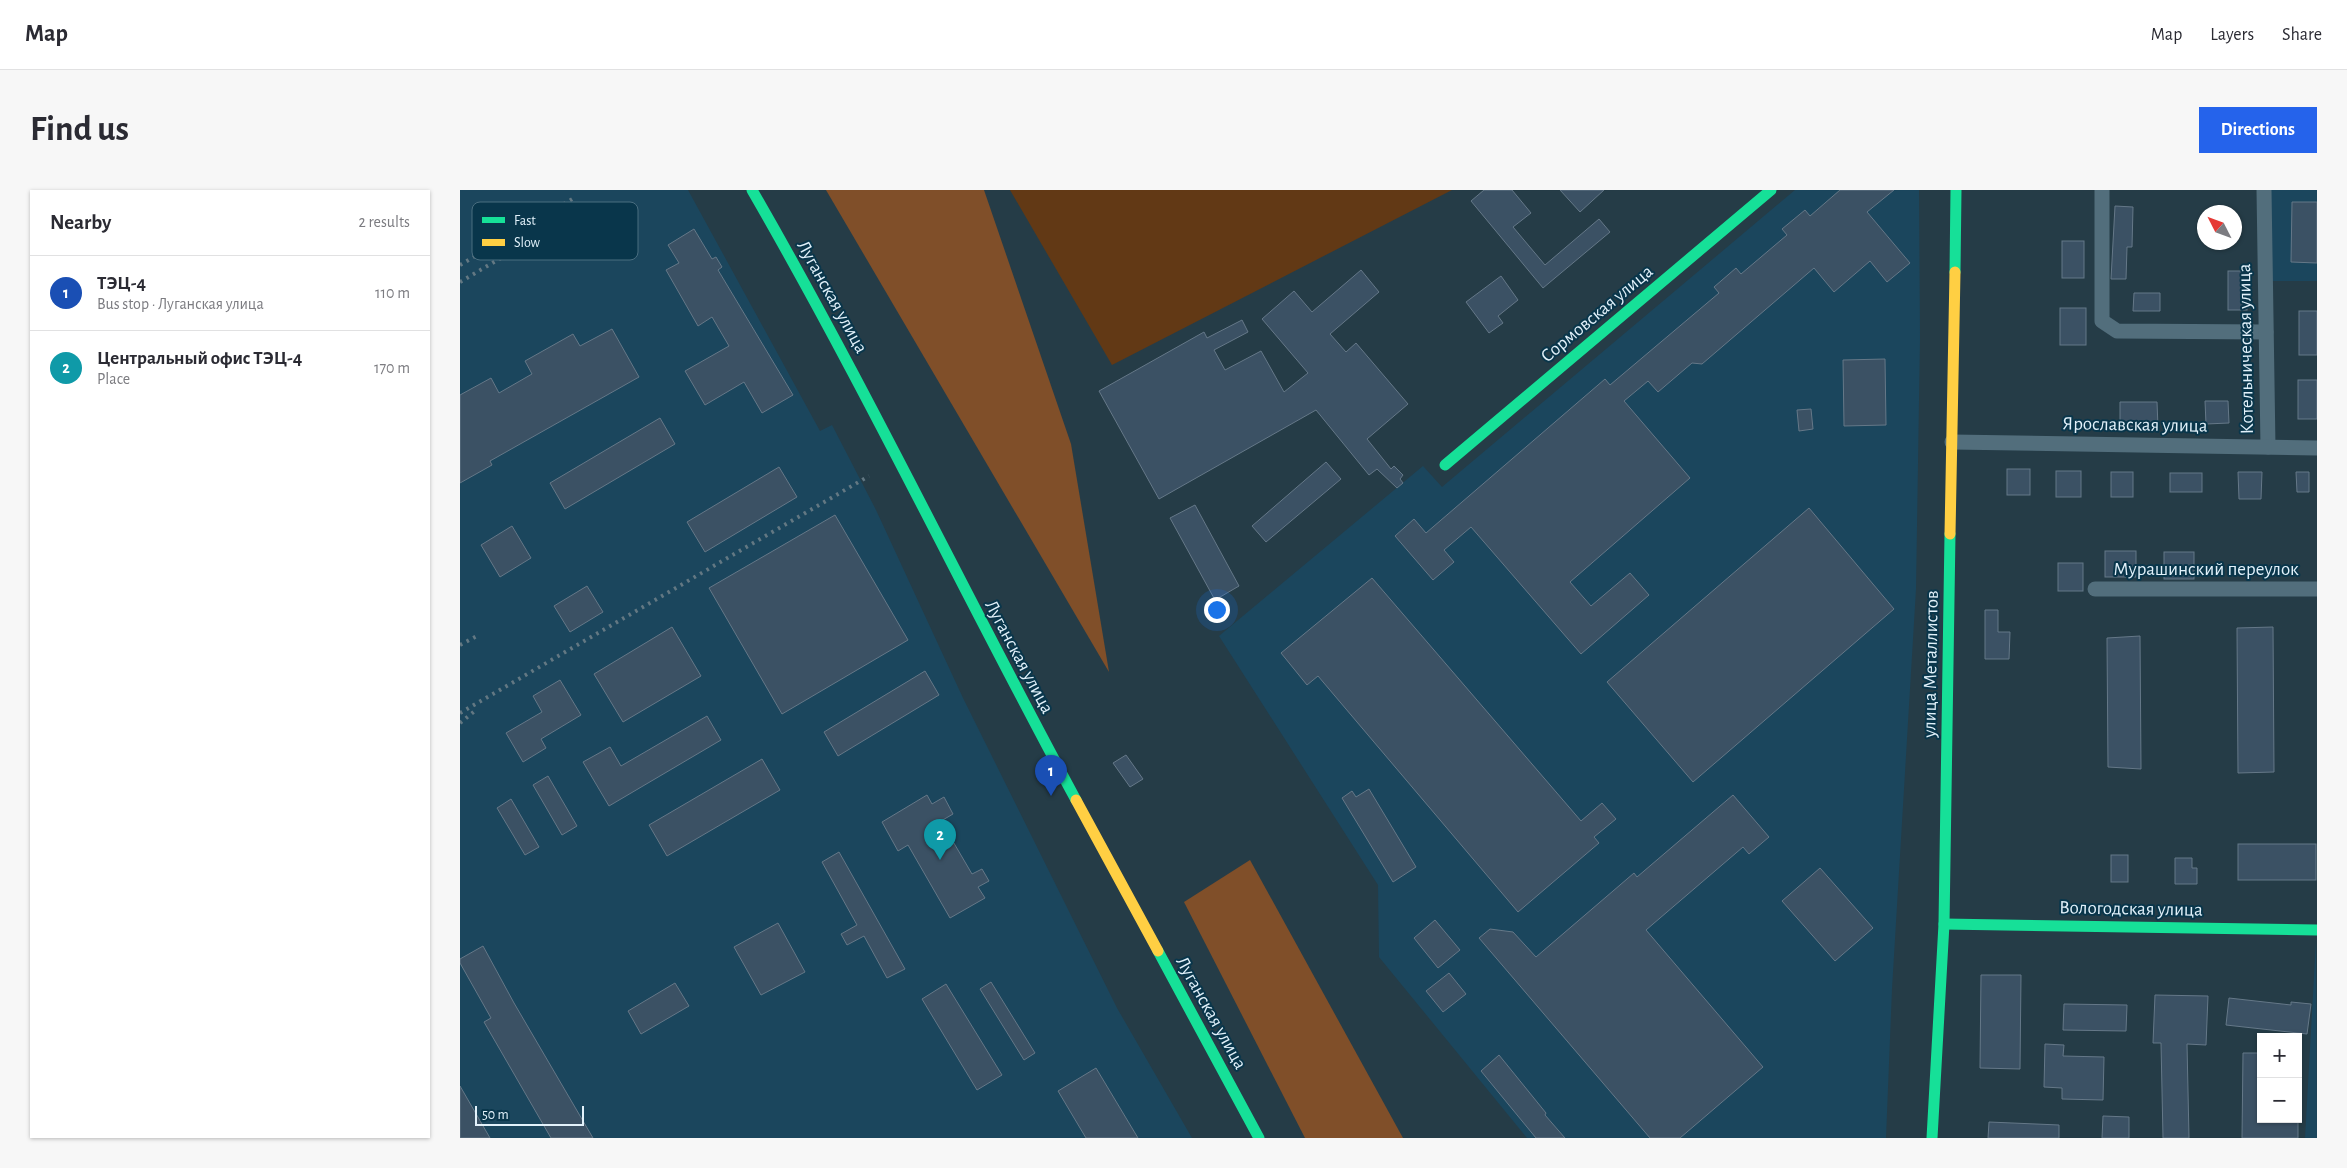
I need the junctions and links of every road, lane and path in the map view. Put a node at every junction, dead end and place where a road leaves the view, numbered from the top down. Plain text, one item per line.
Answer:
1 (752, 190) edge
2 (1771, 190) edge
3 (1956, 190) edge
4 (2102, 190) edge
5 (2264, 190) edge
6 (2266, 332) junction
7 (1952, 442) junction
8 (2268, 448) junction
9 (2317, 448) edge
10 (1445, 465) dead end
11 (2095, 589) dead end
12 (2317, 589) edge
13 (1944, 924) junction
14 (2317, 930) edge
15 (1260, 1138) edge
16 (1932, 1138) edge

1 - 15 main road, Луганская улица
2 - 10 main road, Сормовская улица
3 - 7 main road, улица Металлистов
4 - 6 street
5 - 6 street, Котельническая улица
6 - 8 street, Котельническая улица
7 - 8 street, Ярославская улица
7 - 13 main road, улица Металлистов
8 - 9 street, Ярославская улица
11 - 12 street, Мурашинский переулок
13 - 14 main road, Вологодская улица
13 - 16 main road, улица Металлистов

